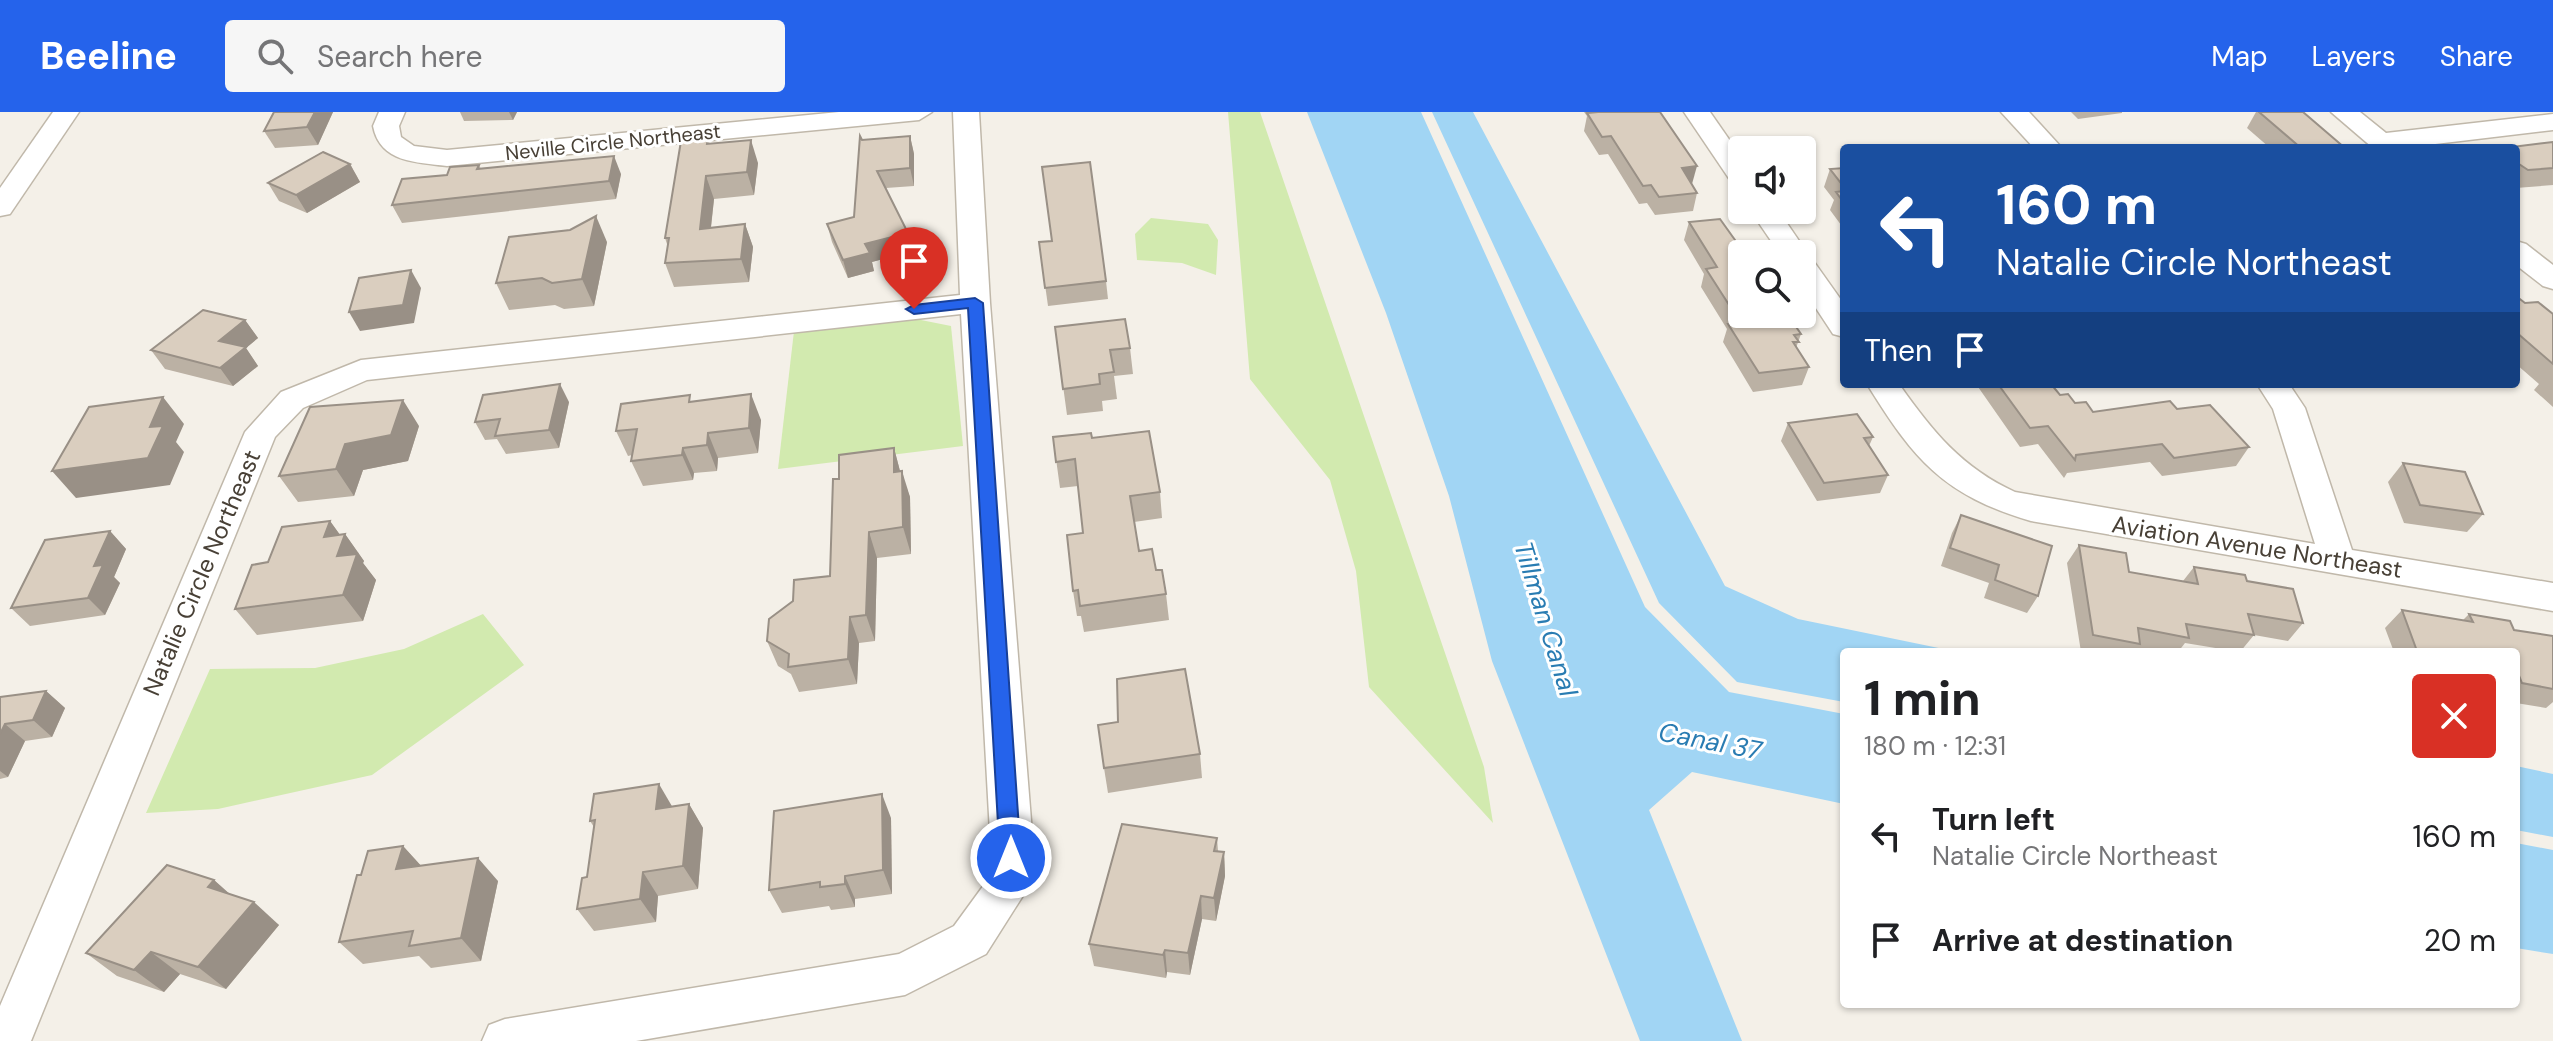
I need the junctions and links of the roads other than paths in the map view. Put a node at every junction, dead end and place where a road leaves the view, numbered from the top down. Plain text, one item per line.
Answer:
1 (66, 112) edge
2 (392, 112) edge
3 (919, 112) edge
4 (966, 112) edge
5 (1697, 112) edge
6 (2014, 112) edge
7 (2344, 112) edge
8 (2553, 122) edge
9 (2045, 144) edge
10 (2384, 144) edge
11 (2392, 144) edge
12 (1728, 157) edge
13 (0, 208) edge
14 (2520, 253) edge
15 (2553, 280) edge
16 (1816, 286) edge
17 (975, 303) junction
18 (1840, 321) edge
19 (1886, 388) edge
20 (2276, 388) edge
21 (2338, 560) junction
22 (2553, 597) edge
23 (8, 1041) edge
24 (505, 1041) edge

1 - 13 street
2 - 3 street, Neville Circle Northeast
4 - 17 street
5 - 12 street
6 - 9 street
7 - 10 street
8 - 11 street
14 - 15 street
16 - 18 street
17 - 23 street, Natalie Circle Northeast
17 - 24 street
19 - 21 street, Aviation Avenue Northeast
20 - 21 street
21 - 22 street, Aviation Avenue Northeast

